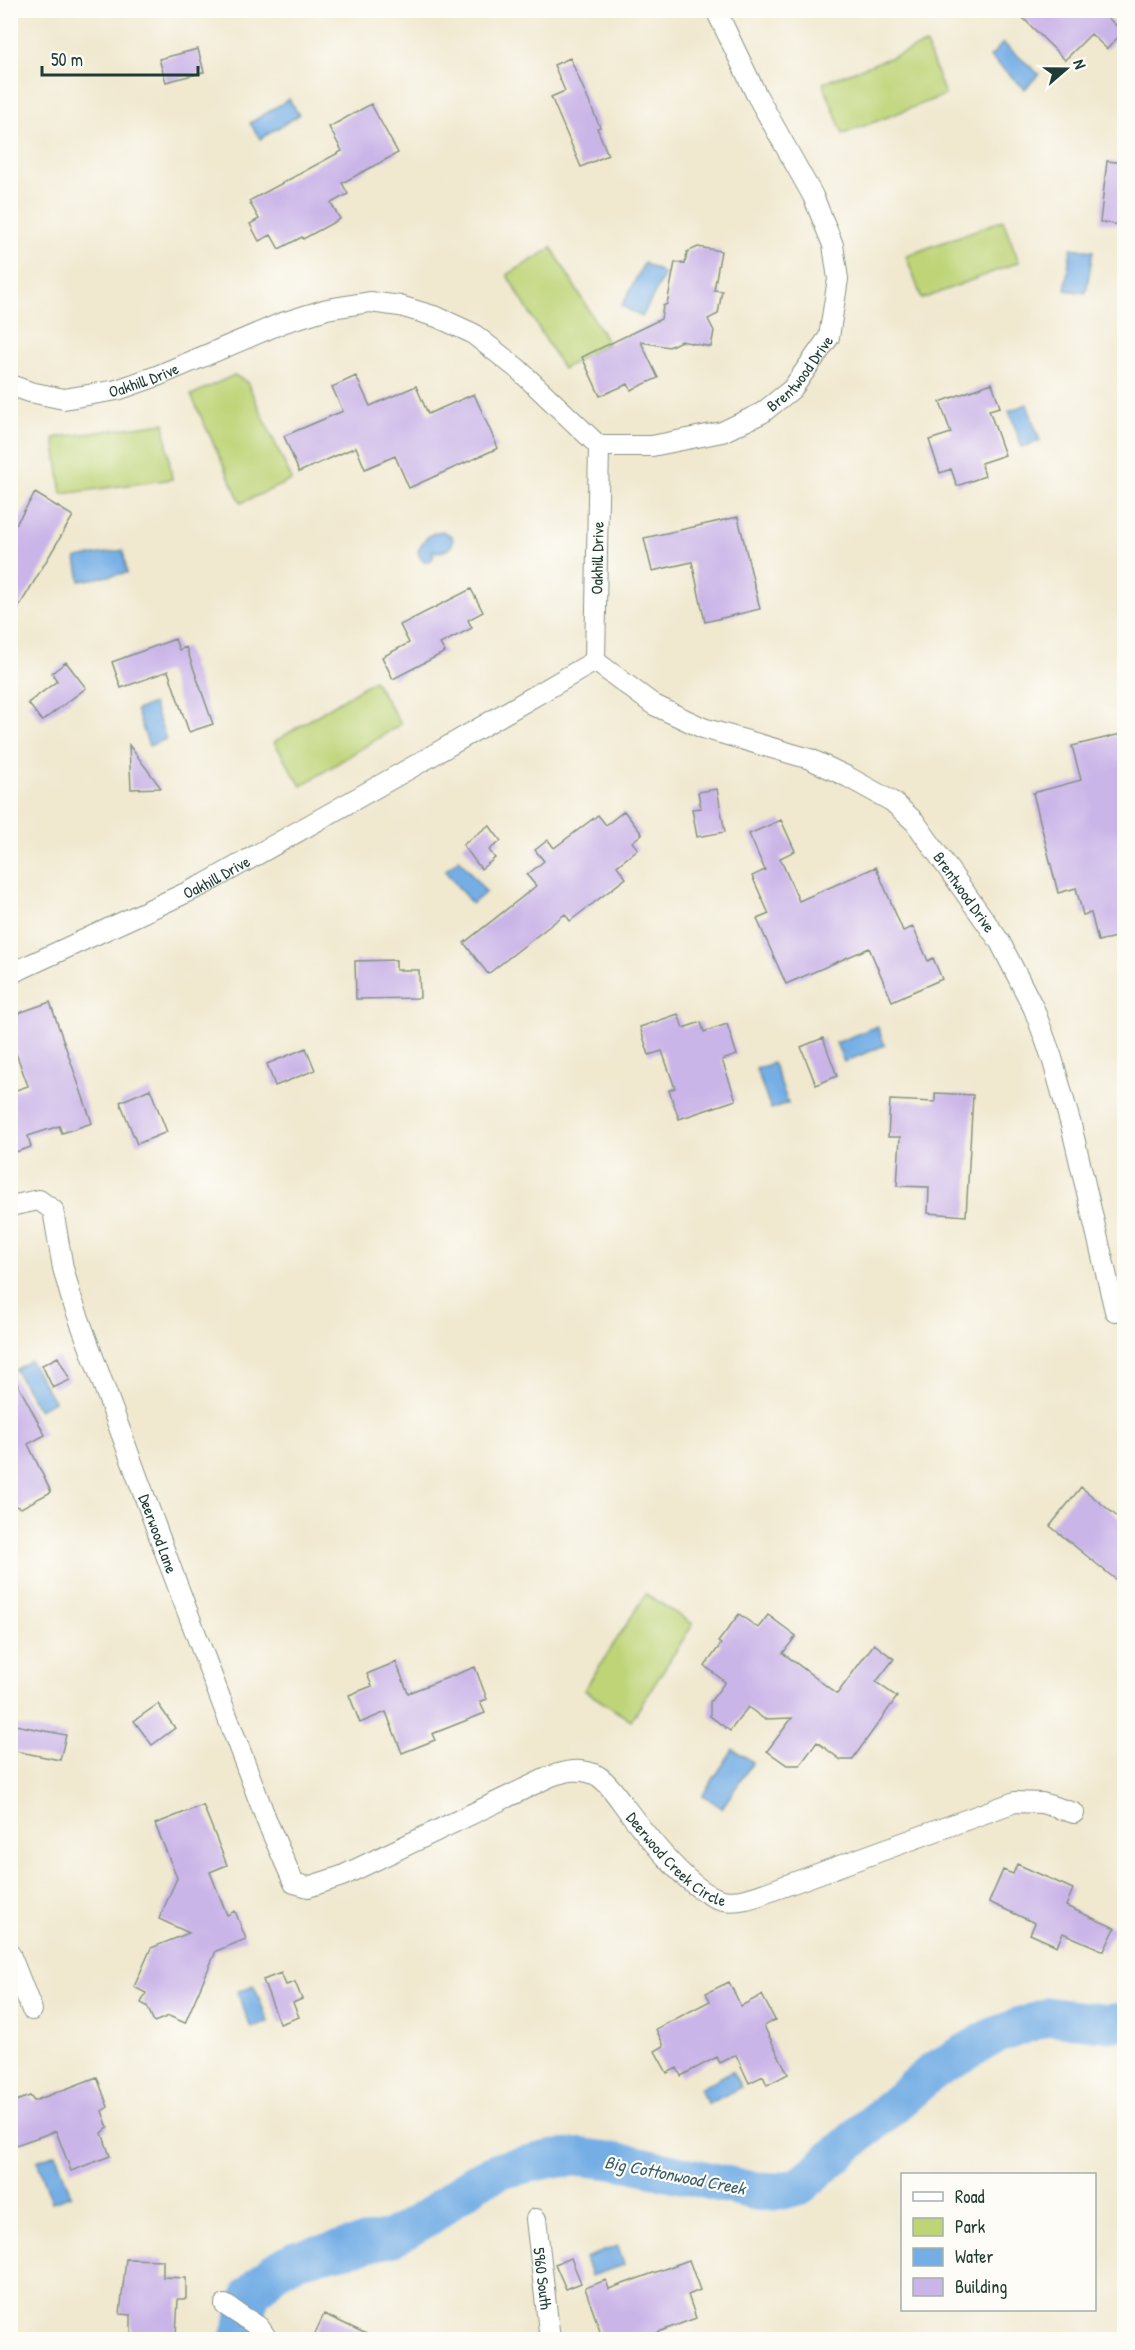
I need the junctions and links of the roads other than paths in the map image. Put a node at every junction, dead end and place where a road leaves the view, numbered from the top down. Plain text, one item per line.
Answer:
1 (716, 10) edge
2 (10, 385) edge
3 (599, 446) junction
4 (595, 661) junction
5 (10, 974) edge
6 (10, 1206) edge
7 (1115, 1311) dead end
8 (1074, 1813) dead end
9 (308, 1887) joint
10 (10, 1953) edge
11 (32, 2010) dead end
12 (536, 2219) dead end
13 (225, 2305) dead end
14 (268, 2340) edge
15 (550, 2340) edge

1 - 3 street, Brentwood Drive
2 - 3 street, Oakhill Drive
3 - 4 street, Oakhill Drive
4 - 5 street, Oakhill Drive
4 - 7 street, Brentwood Drive
6 - 9 street, Deerwood Lane
8 - 9 street, Deerwood Creek Circle
10 - 11 street
12 - 15 street, 5960 South
13 - 14 street

